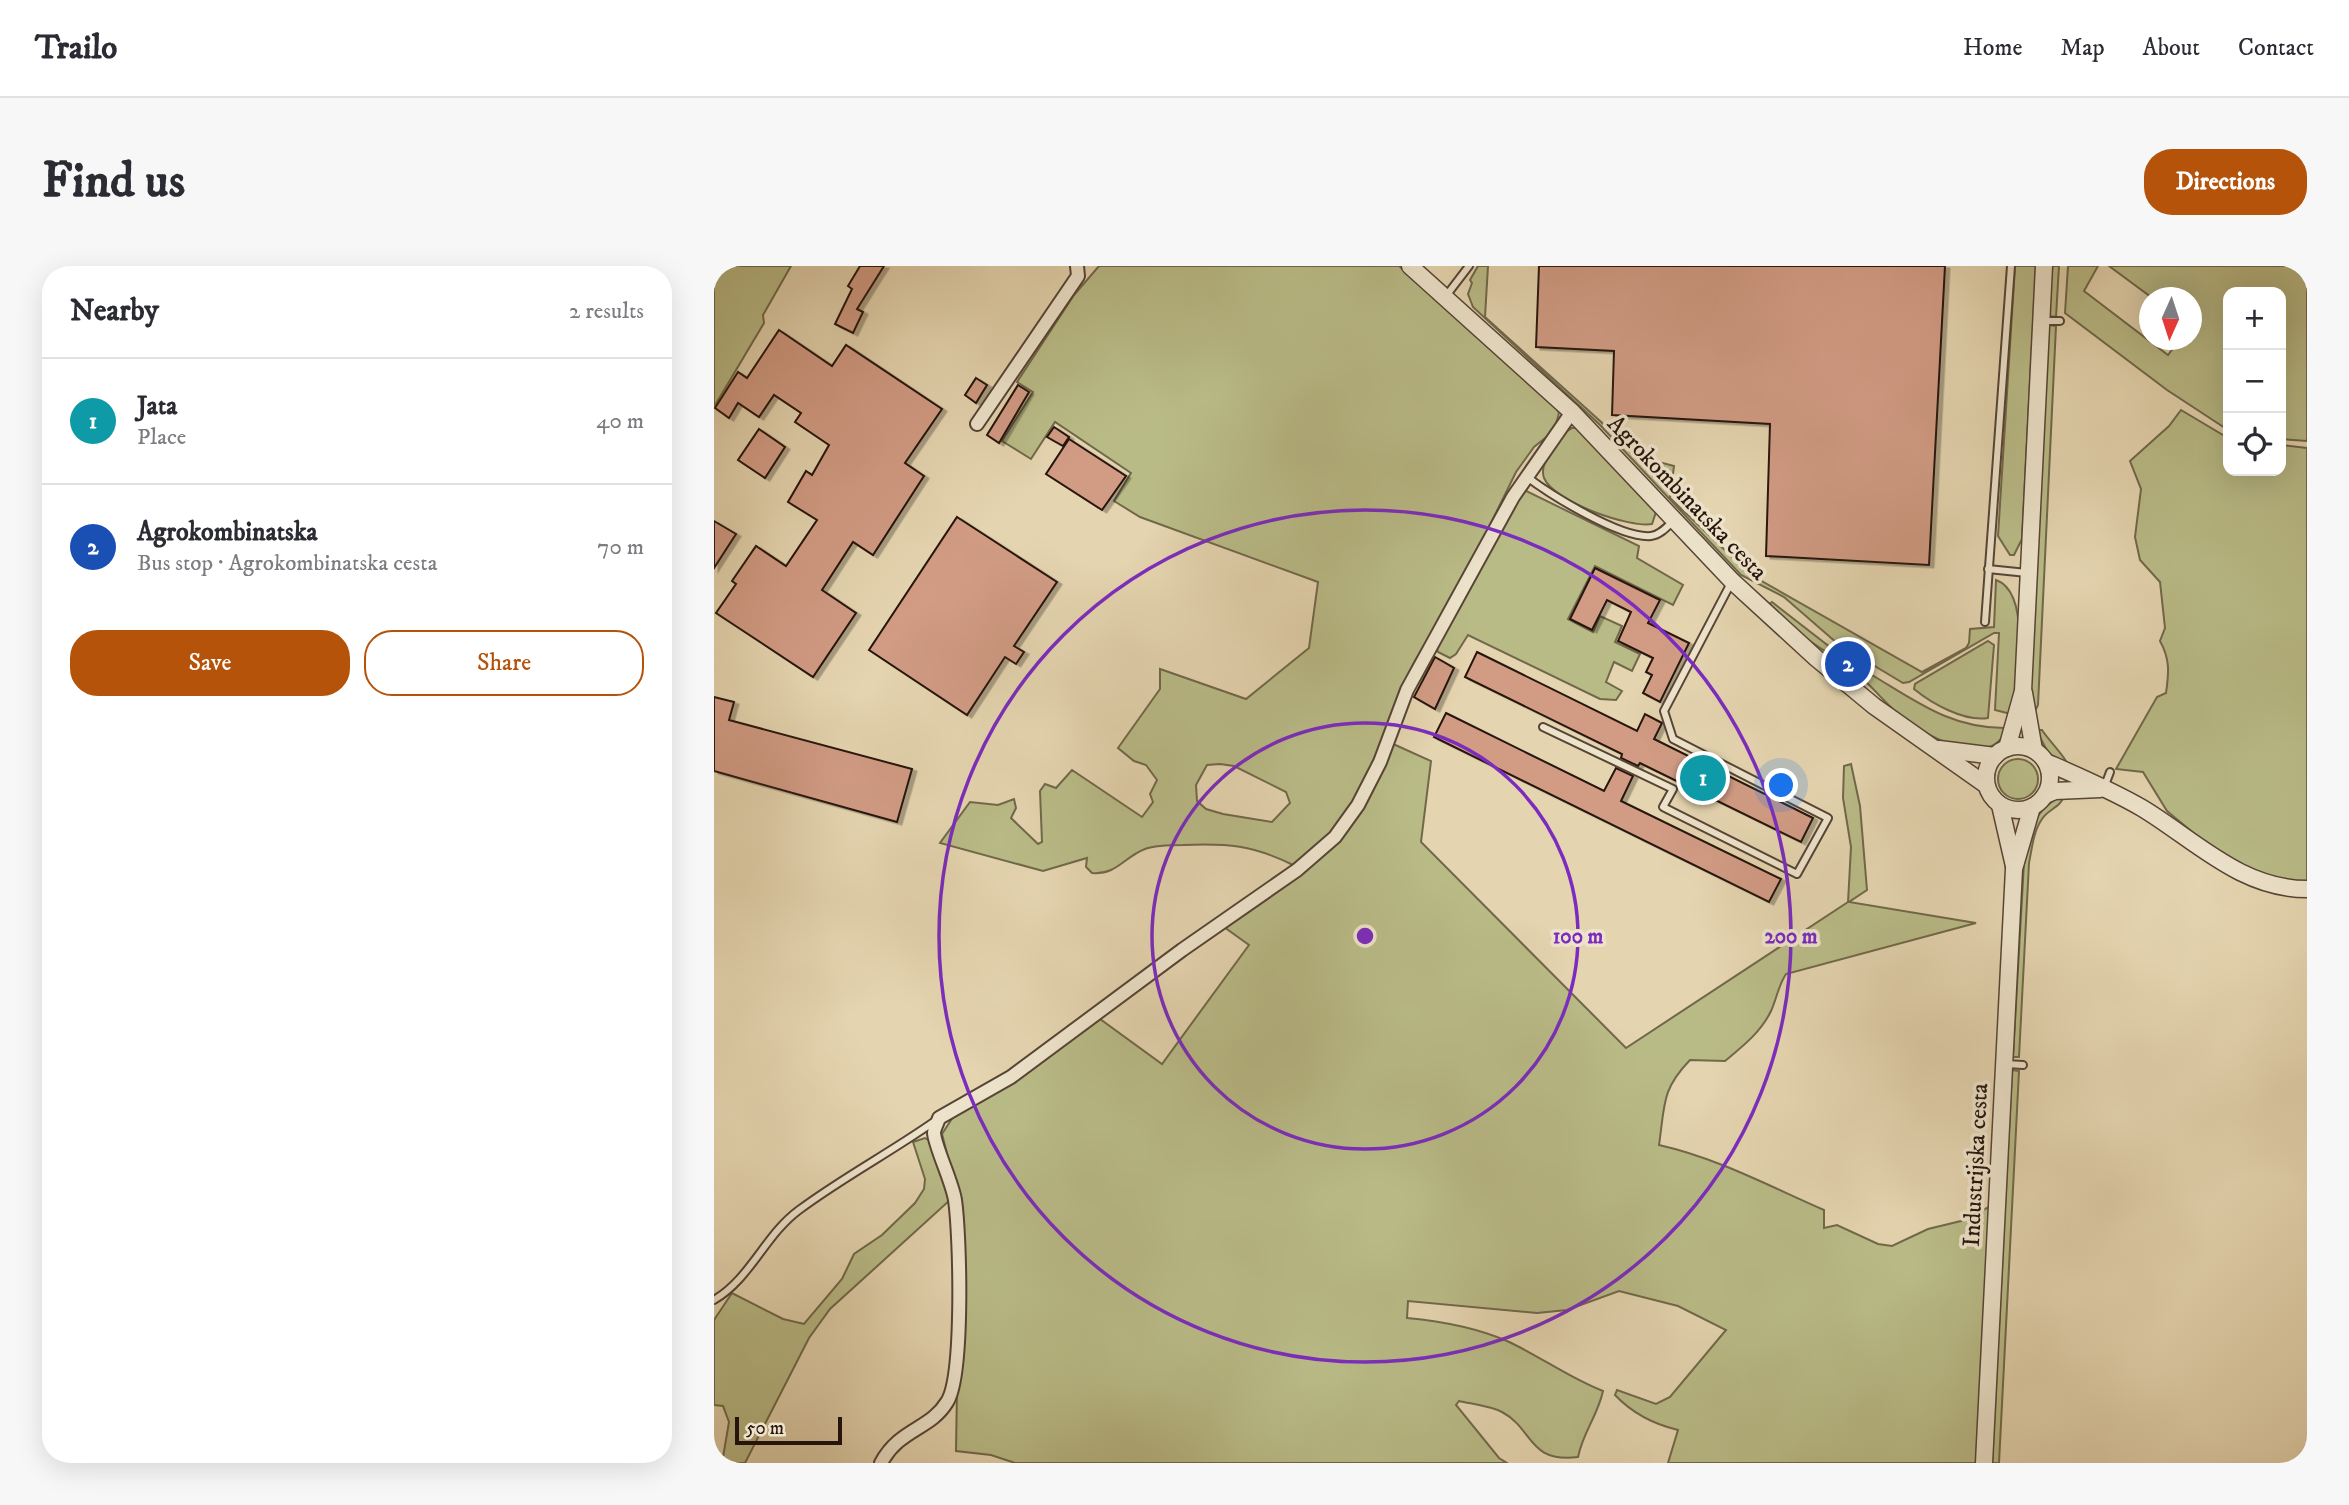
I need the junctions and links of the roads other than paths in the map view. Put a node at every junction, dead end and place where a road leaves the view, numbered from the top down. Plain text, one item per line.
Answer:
1 (1077, 266) edge
2 (1410, 266) edge
3 (1469, 266) edge
4 (2011, 266) edge
5 (2044, 266) edge
6 (1446, 296) junction
7 (2041, 321) junction
8 (2060, 321) dead end
9 (1572, 412) junction
10 (977, 424) dead end
11 (1525, 475) junction
12 (1674, 521) junction
13 (1988, 569) junction
14 (2029, 573) junction
15 (1732, 581) junction
16 (1985, 622) dead end
17 (2023, 691) junction
18 (1543, 727) dead end
19 (1939, 749) junction
20 (2001, 752) junction
21 (2040, 756) junction
22 (2110, 772) dead end
23 (1986, 785) junction
24 (2101, 789) junction
25 (2045, 796) junction
26 (2000, 805) junction
27 (2032, 807) junction
28 (2014, 869) junction
29 (2307, 889) edge
30 (2004, 1064) junction
31 (2023, 1065) dead end
32 (939, 1118) junction
33 (714, 1300) edge
34 (881, 1463) edge
35 (1984, 1463) edge

1 - 10 street
2 - 6 street, Agrokombinatska cesta
3 - 6 lane
4 - 13 lane
5 - 7 street
6 - 9 street, Agrokombinatska cesta
7 - 8 lane
7 - 14 street
9 - 11 street
9 - 12 street, Agrokombinatska cesta
11 - 12 lane
11 - 32 street
12 - 15 street, Agrokombinatska cesta
13 - 14 lane
13 - 16 lane
14 - 17 street
15 - 18 lane
15 - 19 street, Agrokombinatska cesta
17 - 20 street
17 - 21 street
19 - 20 street, Agrokombinatska cesta
19 - 23 street, Agrokombinatska cesta
20 - 21 street
20 - 23 street
21 - 24 street
21 - 25 street
22 - 24 lane
23 - 26 street
24 - 25 street
24 - 29 street
25 - 27 street
26 - 27 street
26 - 28 street, Industrijska cesta
27 - 28 street, Industrijska cesta
28 - 30 street, Industrijska cesta
30 - 31 lane
30 - 35 street, Industrijska cesta
32 - 33 lane
32 - 34 street

